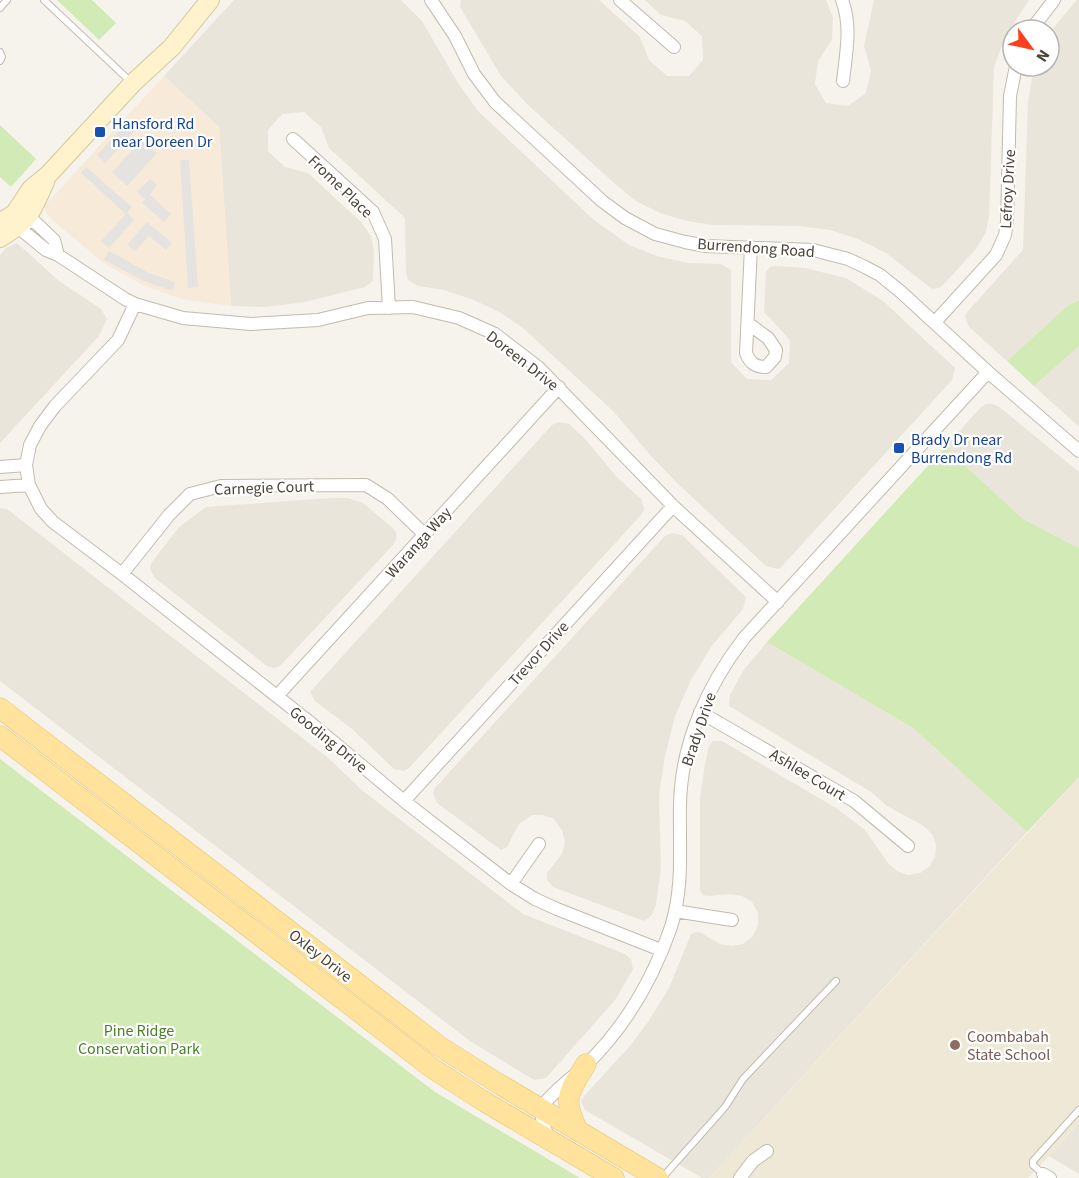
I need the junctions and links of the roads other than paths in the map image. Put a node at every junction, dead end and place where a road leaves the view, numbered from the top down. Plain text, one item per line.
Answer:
1 (7, 0) edge
2 (44, 0) edge
3 (208, 0) edge
4 (431, 0) edge
5 (620, 0) edge
6 (842, 0) edge
7 (1054, 0) edge
8 (0, 8) edge
9 (1040, 18) edge
10 (674, 47) dead end
11 (0, 52) edge
12 (0, 61) edge
13 (1014, 78) edge
14 (843, 81) dead end
15 (133, 83) junction
16 (293, 139) dead end
17 (13, 219) edge
18 (0, 238) edge
19 (751, 247) junction
20 (135, 304) junction
21 (389, 308) junction
22 (935, 322) junction
23 (749, 324) dead end
24 (988, 372) junction
25 (559, 387) junction
26 (1079, 451) edge
27 (26, 465) junction
28 (0, 467) edge
29 (29, 484) junction
30 (0, 487) edge
31 (673, 506) junction
32 (424, 534) junction
33 (122, 573) junction
34 (778, 602) junction
35 (277, 696) junction
36 (0, 708) edge
37 (700, 712) junction
38 (0, 736) edge
39 (404, 801) junction
40 (538, 844) dead end
41 (908, 846) dead end
42 (511, 884) junction
43 (675, 911) junction
44 (732, 920) dead end
45 (661, 950) junction
46 (836, 981) dead end
47 (401, 1017) junction
48 (586, 1064) junction
49 (540, 1109) junction
50 (499, 1110) junction
51 (1079, 1110) edge
52 (578, 1131) junction
53 (551, 1141) junction
54 (767, 1151) dead end
55 (1046, 1176) edge
56 (614, 1178) edge
57 (660, 1178) edge
58 (740, 1178) edge

1 - 8 lane
2 - 15 lane
3 - 15 street
4 - 19 street, Burrendong Road
5 - 10 street
6 - 14 street
7 - 9 street
11 - 12 lane
13 - 22 street, Lefroy Drive
15 - 17 street
16 - 21 street, Frome Place
17 - 18 street
17 - 20 street, Doreen Drive
19 - 22 street, Burrendong Road
19 - 23 street
20 - 21 street, Doreen Drive
20 - 27 street, Gooding Drive
21 - 25 street, Doreen Drive
22 - 24 street, Burrendong Road
24 - 26 street, Burrendong Road
24 - 34 street, Brady Drive
25 - 31 street, Doreen Drive
25 - 32 street, Waranga Way
27 - 28 street
27 - 29 street, Gooding Drive
29 - 30 street
29 - 33 street, Gooding Drive
31 - 34 street, Doreen Drive
31 - 39 street, Trevor Drive
32 - 33 street, Carnegie Court
32 - 35 street, Waranga Way
33 - 35 street, Gooding Drive
34 - 37 street, Brady Drive
35 - 39 street, Gooding Drive
36 - 47 main road, Oxley Drive
37 - 41 street, Ashlee Court
37 - 43 street, Brady Drive
38 - 50 main road, Oxley Drive
39 - 42 street, Gooding Drive
40 - 42 street
42 - 45 street, Gooding Drive
43 - 44 street
43 - 45 street, Brady Drive
45 - 48 street, Brady Drive
46 - 57 lane
47 - 49 main road, Oxley Drive
47 - 50 main road
48 - 49 street, Brady Drive
48 - 52 main road
49 - 52 main road, Oxley Drive
49 - 53 street
50 - 53 main road, Oxley Drive
51 - 55 lane
52 - 57 main road, Oxley Drive
53 - 56 main road, Oxley Drive
54 - 58 street

